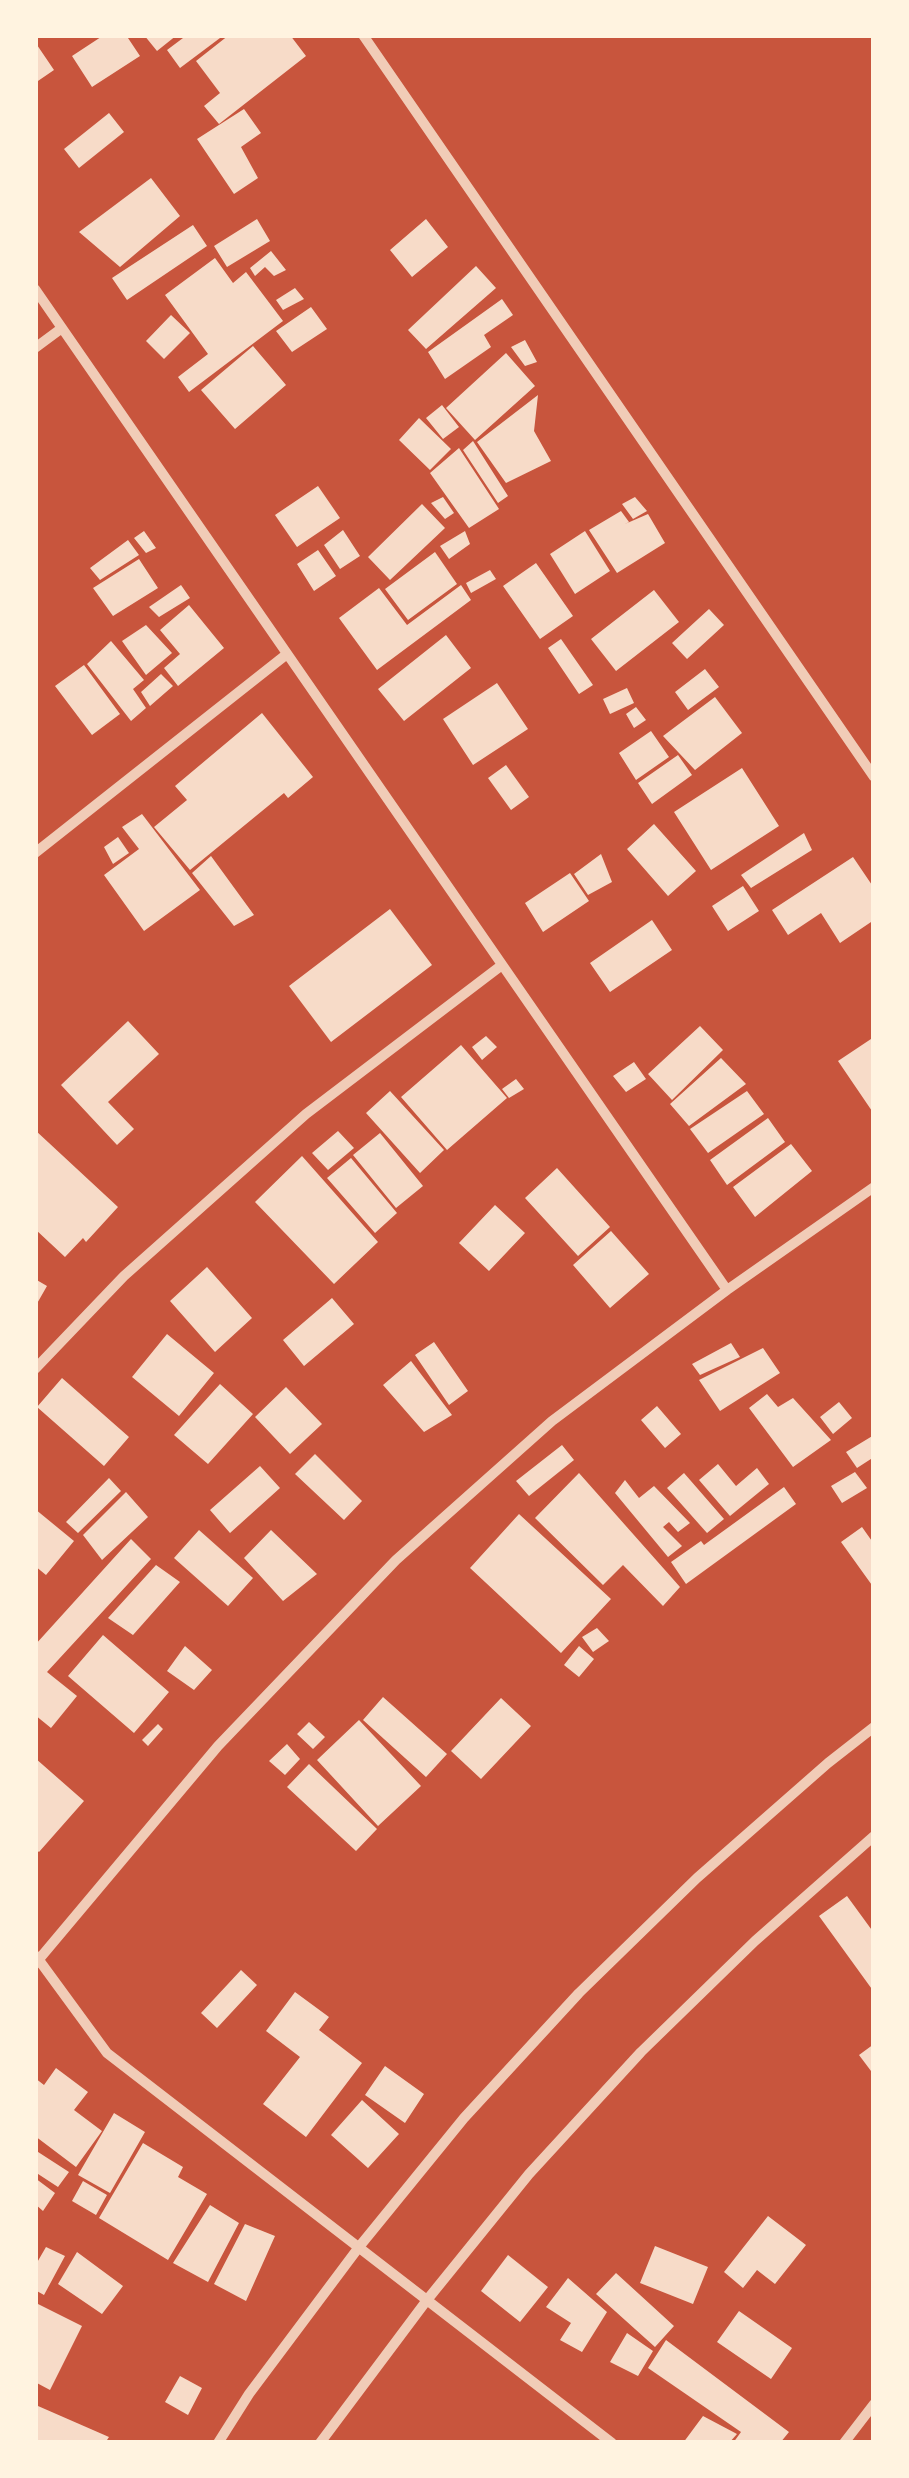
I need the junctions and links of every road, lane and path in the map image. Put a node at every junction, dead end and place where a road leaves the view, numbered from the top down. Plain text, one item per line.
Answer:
1 (363, 35) edge
2 (35, 289) edge
3 (62, 328) junction
4 (35, 348) edge
5 (288, 654) junction
6 (874, 778) edge
7 (35, 853) edge
8 (502, 965) junction
9 (874, 1188) edge
10 (728, 1290) junction
11 (35, 1368) edge
12 (874, 1727) edge
13 (874, 1836) edge
14 (36, 1960) edge
15 (359, 2248) junction
16 (427, 2300) junction
17 (874, 2404) edge
18 (218, 2443) edge
19 (320, 2443) edge
20 (612, 2443) edge
21 (844, 2443) edge

1 - 6 street
2 - 3 street
3 - 4 street
3 - 5 street
5 - 7 street
5 - 8 street
8 - 10 street
8 - 11 street
9 - 10 street
10 - 14 street
12 - 15 street
13 - 16 street
14 - 15 street
15 - 16 street
15 - 18 street
16 - 19 street
16 - 20 street
17 - 21 street

